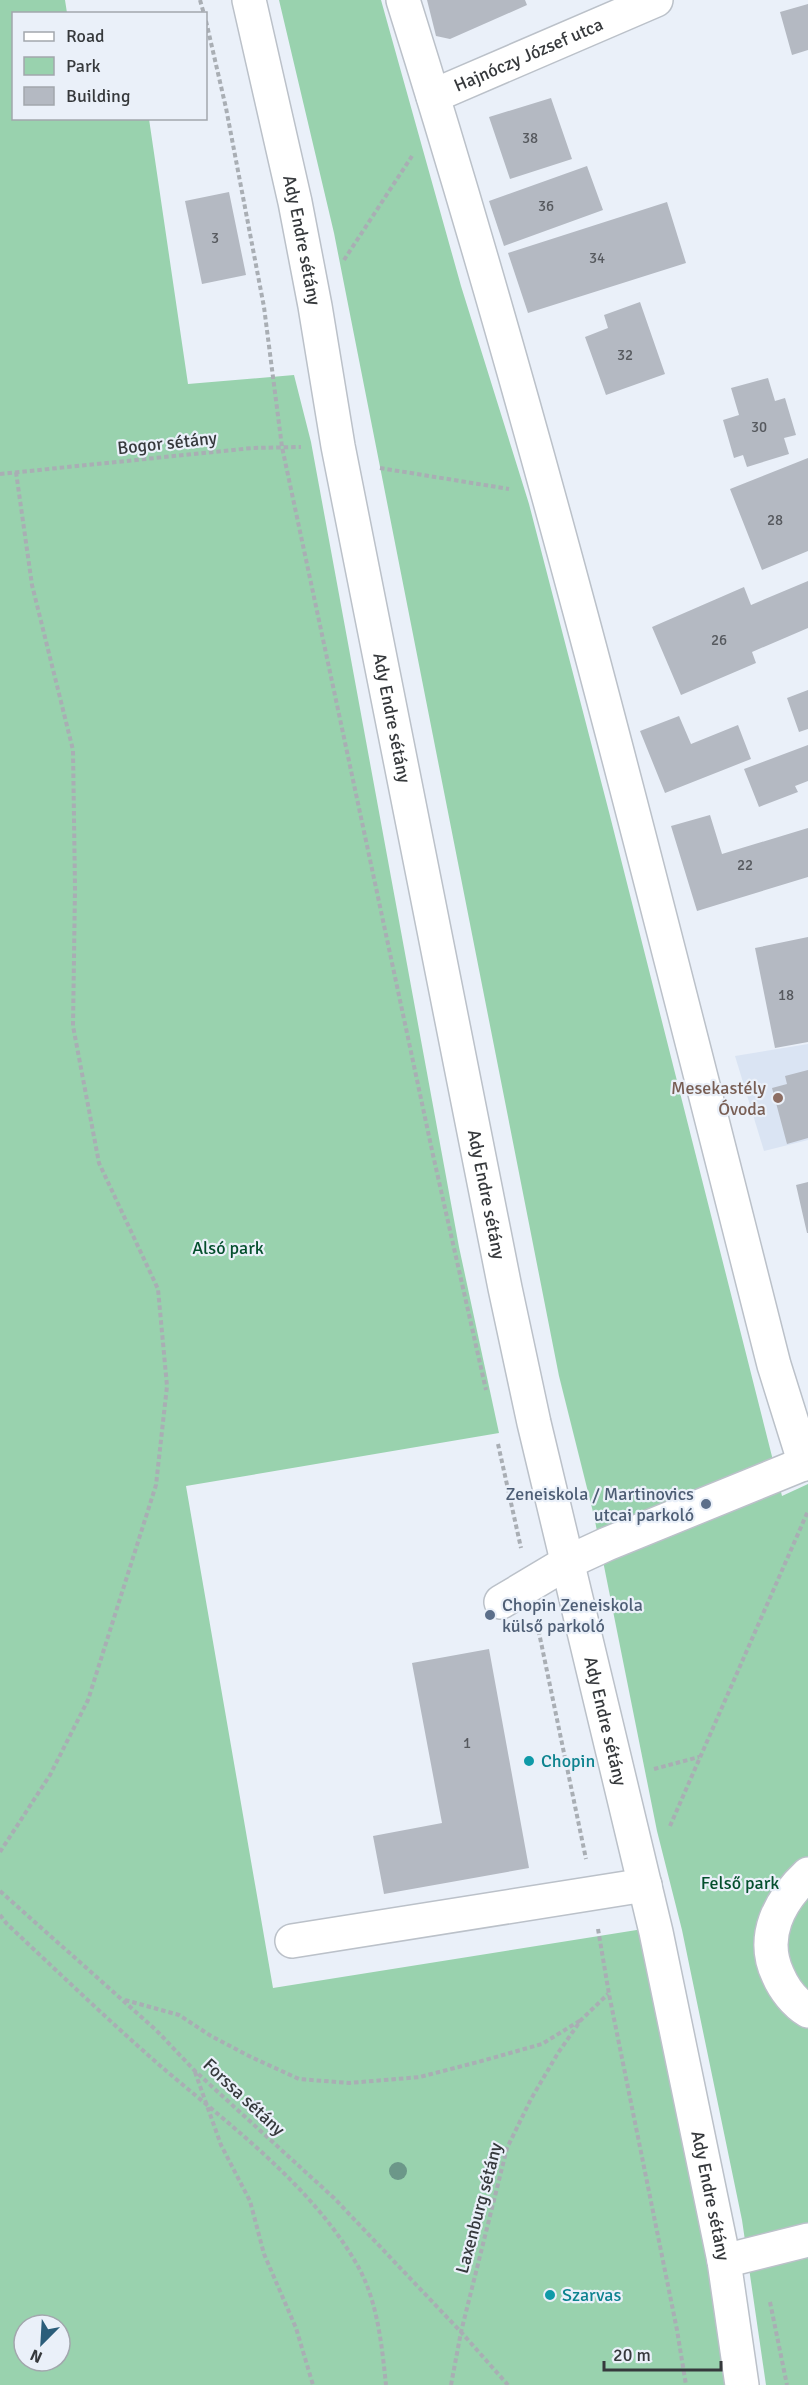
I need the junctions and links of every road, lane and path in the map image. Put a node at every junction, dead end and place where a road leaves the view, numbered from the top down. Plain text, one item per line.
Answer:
1 (249, 0) edge
2 (403, 0) edge
3 (657, 0) edge
4 (207, 25) edge
5 (434, 96) junction
6 (414, 152) dead end
7 (338, 270) dead end
8 (338, 446) junction
9 (282, 447) junction
10 (379, 468) dead end
11 (16, 472) junction
12 (0, 474) edge
13 (509, 489) dead end
14 (488, 1397) dead end
15 (498, 1442) dead end
16 (807, 1463) edge
17 (808, 1511) edge
18 (568, 1562) junction
19 (529, 1585) junction
20 (501, 1602) dead end
21 (700, 1757) junction
22 (650, 1771) dead end
23 (667, 1832) dead end
24 (0, 1852) edge
25 (808, 1874) edge
26 (645, 1885) junction
27 (0, 1891) edge
28 (592, 1893) junction
29 (0, 1915) edge
30 (292, 1941) dead end
31 (609, 1994) junction
32 (124, 2000) junction
33 (808, 2011) edge
34 (581, 2020) junction
35 (195, 2071) junction
36 (208, 2107) junction
37 (808, 2240) edge
38 (724, 2261) junction
39 (461, 2332) junction
40 (313, 2385) edge
41 (386, 2385) edge
42 (451, 2385) edge
43 (508, 2385) edge
44 (686, 2385) edge
45 (742, 2385) edge

1 - 8 street, Ady Endre sétány
2 - 5 street
3 - 5 street, Hajnóczy József utca
4 - 9 path
5 - 16 street
6 - 7 path
8 - 9 path, Bogor sétány
8 - 18 street, Ady Endre sétány
9 - 11 path, Bogor sétány
9 - 14 path
10 - 13 path
11 - 12 path, Bogor sétány
11 - 24 path
15 - 19 path
16 - 18 street
17 - 21 path
18 - 19 street
18 - 26 street, Ady Endre sétány
19 - 20 street
19 - 28 path
21 - 22 path
21 - 23 path
25 - 33 street
26 - 28 street
26 - 38 street, Ady Endre sétány
27 - 32 path, Forssa sétány
28 - 30 street
28 - 31 path
29 - 36 path
31 - 34 path, Laxenburg sétány
31 - 44 path
32 - 34 path
32 - 35 path, Forssa sétány
34 - 39 path, Laxenburg sétány
35 - 36 path
35 - 39 path, Forssa sétány
36 - 40 path
36 - 41 path
37 - 38 street
38 - 45 street, Ady Endre sétány
39 - 42 path, Laxenburg sétány
39 - 43 path, Forssa sétány

